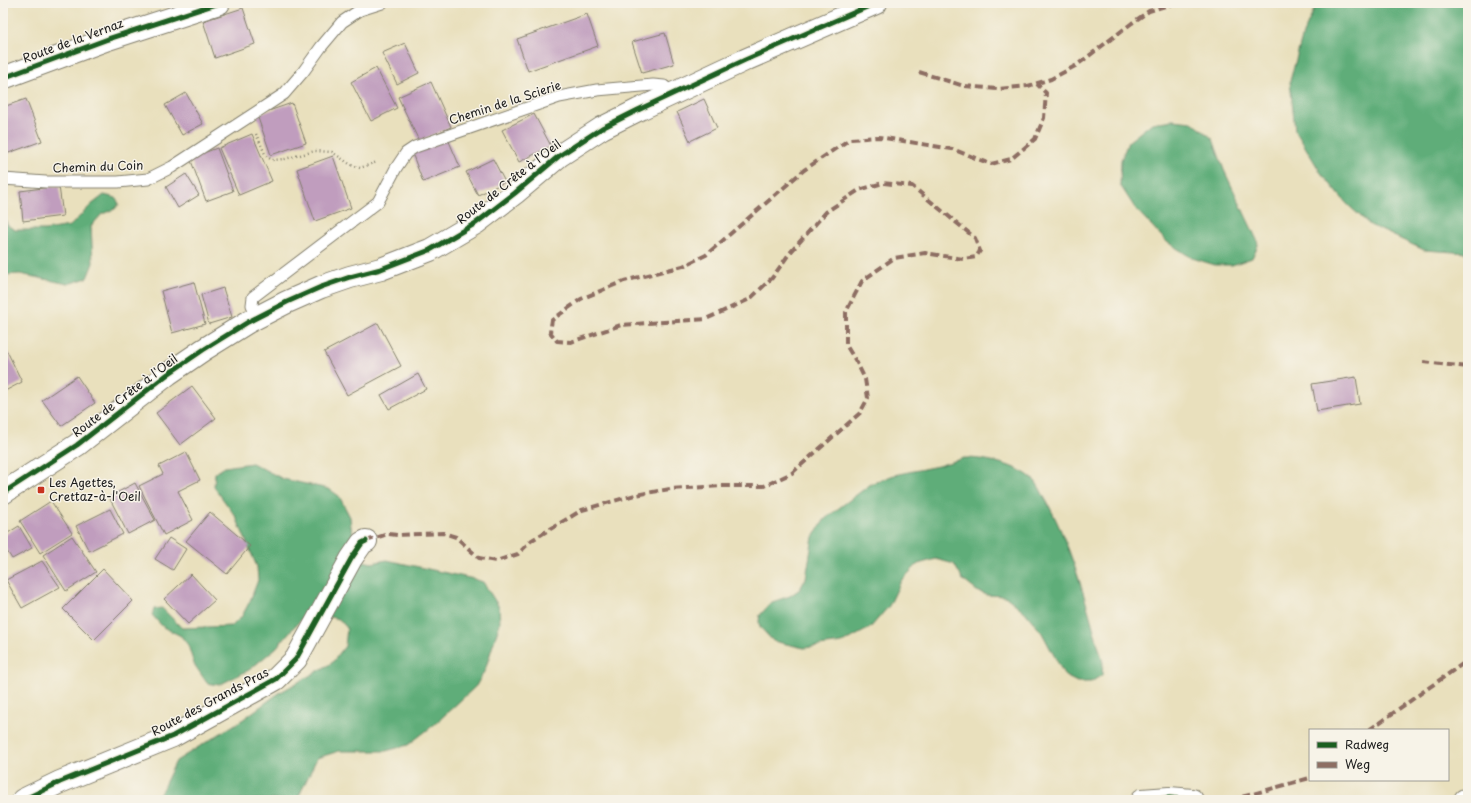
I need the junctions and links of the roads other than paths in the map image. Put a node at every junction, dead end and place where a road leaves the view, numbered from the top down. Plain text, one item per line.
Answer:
1 (219, 3) edge
2 (382, 3) edge
3 (876, 3) edge
4 (3, 78) edge
5 (673, 93) junction
6 (3, 179) edge
7 (257, 317) junction
8 (3, 493) edge
9 (366, 541) dead end
10 (23, 800) edge
11 (1142, 800) edge
12 (1189, 800) edge

1 - 4 street, Route de la Vernaz
2 - 6 lane, Chemin du Coin
3 - 5 street, Route de Crête à l'Oeil
5 - 7 street, Route de Crête à l'Oeil
5 - 7 lane, Chemin de la Scierie
7 - 8 street, Route de Crête à l'Oeil
9 - 10 street, Route des Grands Pras
11 - 12 street

